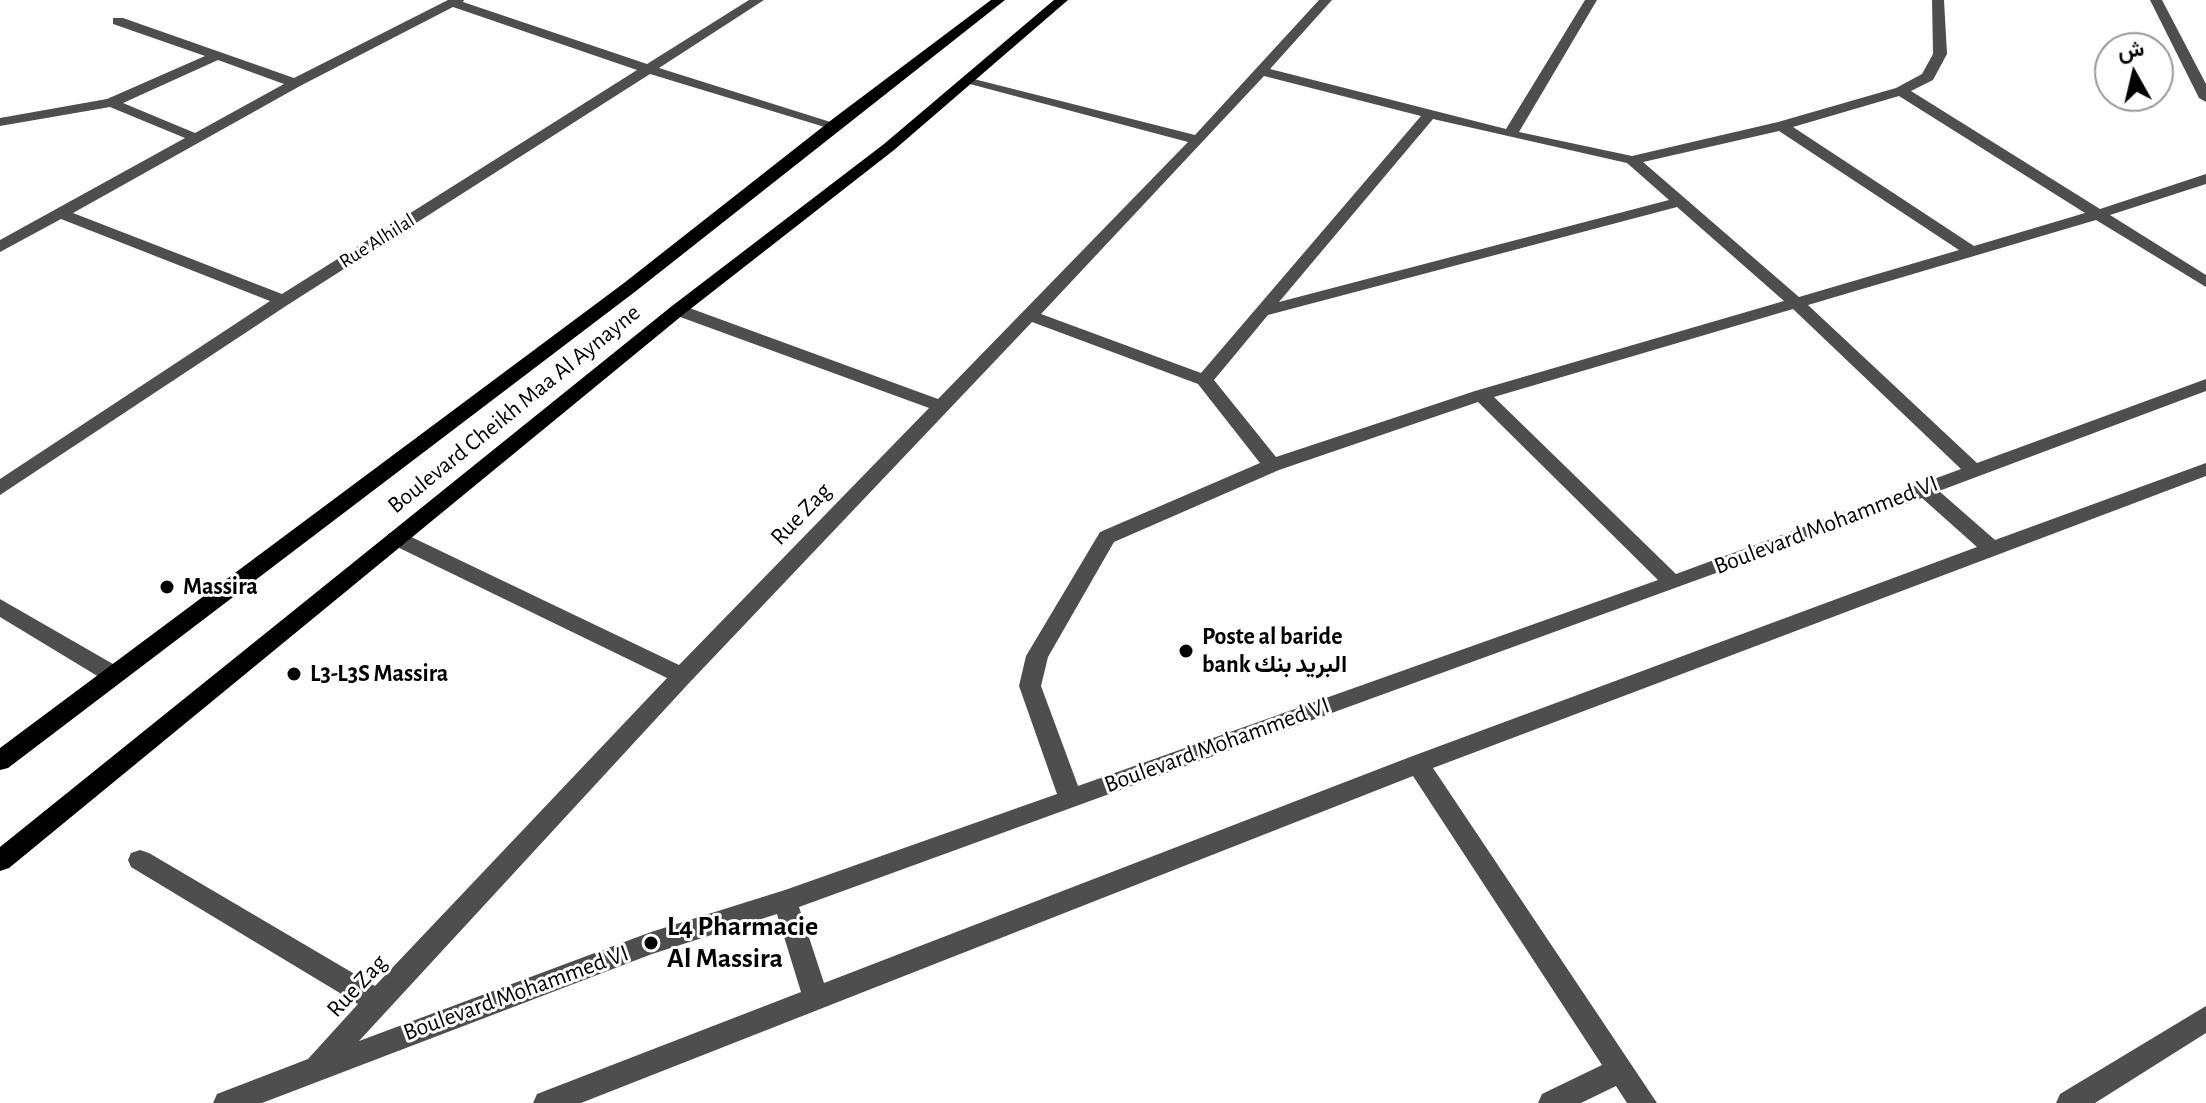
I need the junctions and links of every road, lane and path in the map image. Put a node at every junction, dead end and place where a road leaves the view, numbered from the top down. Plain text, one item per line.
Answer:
1 (758, 0) edge
2 (999, 0) edge
3 (1062, 0) edge
4 (1326, 0) edge
5 (1591, 0) edge
6 (1938, 0) edge
7 (2156, 0) edge
8 (455, 2) edge
9 (118, 21) dead end
10 (219, 55) junction
11 (647, 69) junction
12 (1262, 71) junction
13 (971, 80) junction
14 (295, 83) junction
15 (1901, 91) junction
16 (2206, 98) edge
17 (111, 103) junction
18 (1430, 114) junction
19 (0, 122) edge
20 (833, 125) junction
21 (1781, 126) junction
22 (1510, 134) junction
23 (196, 138) junction
24 (1198, 140) junction
25 (1632, 160) junction
26 (2206, 179) edge
27 (1678, 202) junction
28 (61, 214) junction
29 (2096, 215) junction
30 (0, 247) edge
31 (1970, 250) junction
32 (2206, 282) edge
33 (283, 300) junction
34 (1796, 303) junction
35 (678, 310) junction
36 (1265, 311) junction
37 (1028, 315) junction
38 (1204, 380) junction
39 (2206, 385) edge
40 (1481, 395) junction
41 (940, 406) junction
42 (1272, 465) junction
43 (2206, 469) edge
44 (1973, 470) junction
45 (0, 488) edge
46 (1924, 489) junction
47 (396, 538) junction
48 (1992, 549) junction
49 (1673, 583) junction
50 (0, 607) edge
51 (112, 674) junction
52 (682, 676) junction
53 (0, 761) edge
54 (1418, 764) junction
55 (1070, 797) junction
56 (140, 860) dead end
57 (0, 861) edge
58 (785, 901) junction
59 (816, 1000) junction
60 (378, 1002) junction
61 (2206, 1018) edge
62 (317, 1067) junction
63 (1621, 1070) junction
64 (227, 1103) edge
65 (547, 1103) edge
66 (1552, 1103) edge
67 (1643, 1103) edge
68 (2070, 1103) edge

1 - 11 street, Rue Alhilal
2 - 20 main road, Boulevard Cheikh Maa Al Aynayne
3 - 13 main road, Boulevard Cheikh Maa Al Aynayne
4 - 12 street, Rue Zag
5 - 22 street
6 - 15 street
7 - 16 street
8 - 11 street
8 - 14 street
9 - 10 street
10 - 14 street
10 - 17 street
11 - 20 street
11 - 33 street, Rue Alhilal
12 - 18 street
12 - 24 street, Rue Zag
13 - 24 street
13 - 35 main road, Boulevard Cheikh Maa Al Aynayne
14 - 23 street
15 - 21 street
15 - 29 street
17 - 19 street
17 - 23 street
18 - 22 street
18 - 36 street
20 - 51 main road, Boulevard Cheikh Maa Al Aynayne
21 - 25 street
21 - 31 street
22 - 25 street
23 - 28 street
24 - 37 street, Rue Zag
25 - 27 street
26 - 29 street
27 - 34 street
27 - 36 street
28 - 30 street
28 - 33 street
29 - 31 street
29 - 32 street
31 - 34 street
33 - 45 street, Rue Alhilal
34 - 40 street
34 - 44 street
35 - 41 street
35 - 47 main road, Boulevard Cheikh Maa Al Aynayne
36 - 38 street
37 - 38 street
37 - 41 street, Rue Zag
38 - 42 street
39 - 44 street, Boulevard Mohammed VI
40 - 42 street
40 - 49 street
41 - 52 street, Rue Zag
42 - 55 street
43 - 48 street
44 - 46 street, Boulevard Mohammed VI
46 - 48 street
46 - 49 street, Boulevard Mohammed VI
47 - 52 street
47 - 57 main road, Boulevard Cheikh Maa Al Aynayne
48 - 54 street
49 - 55 street, Boulevard Mohammed VI
50 - 51 street
51 - 53 main road, Boulevard Cheikh Maa Al Aynayne
52 - 60 street, Rue Zag
54 - 59 street
54 - 63 street
55 - 58 street, Boulevard Mohammed VI
56 - 60 street
58 - 59 street
58 - 62 street, Boulevard Mohammed VI
59 - 65 street
60 - 62 street, Rue Zag
61 - 68 street
62 - 64 street, Boulevard Mohammed VI
63 - 66 street
63 - 67 street

